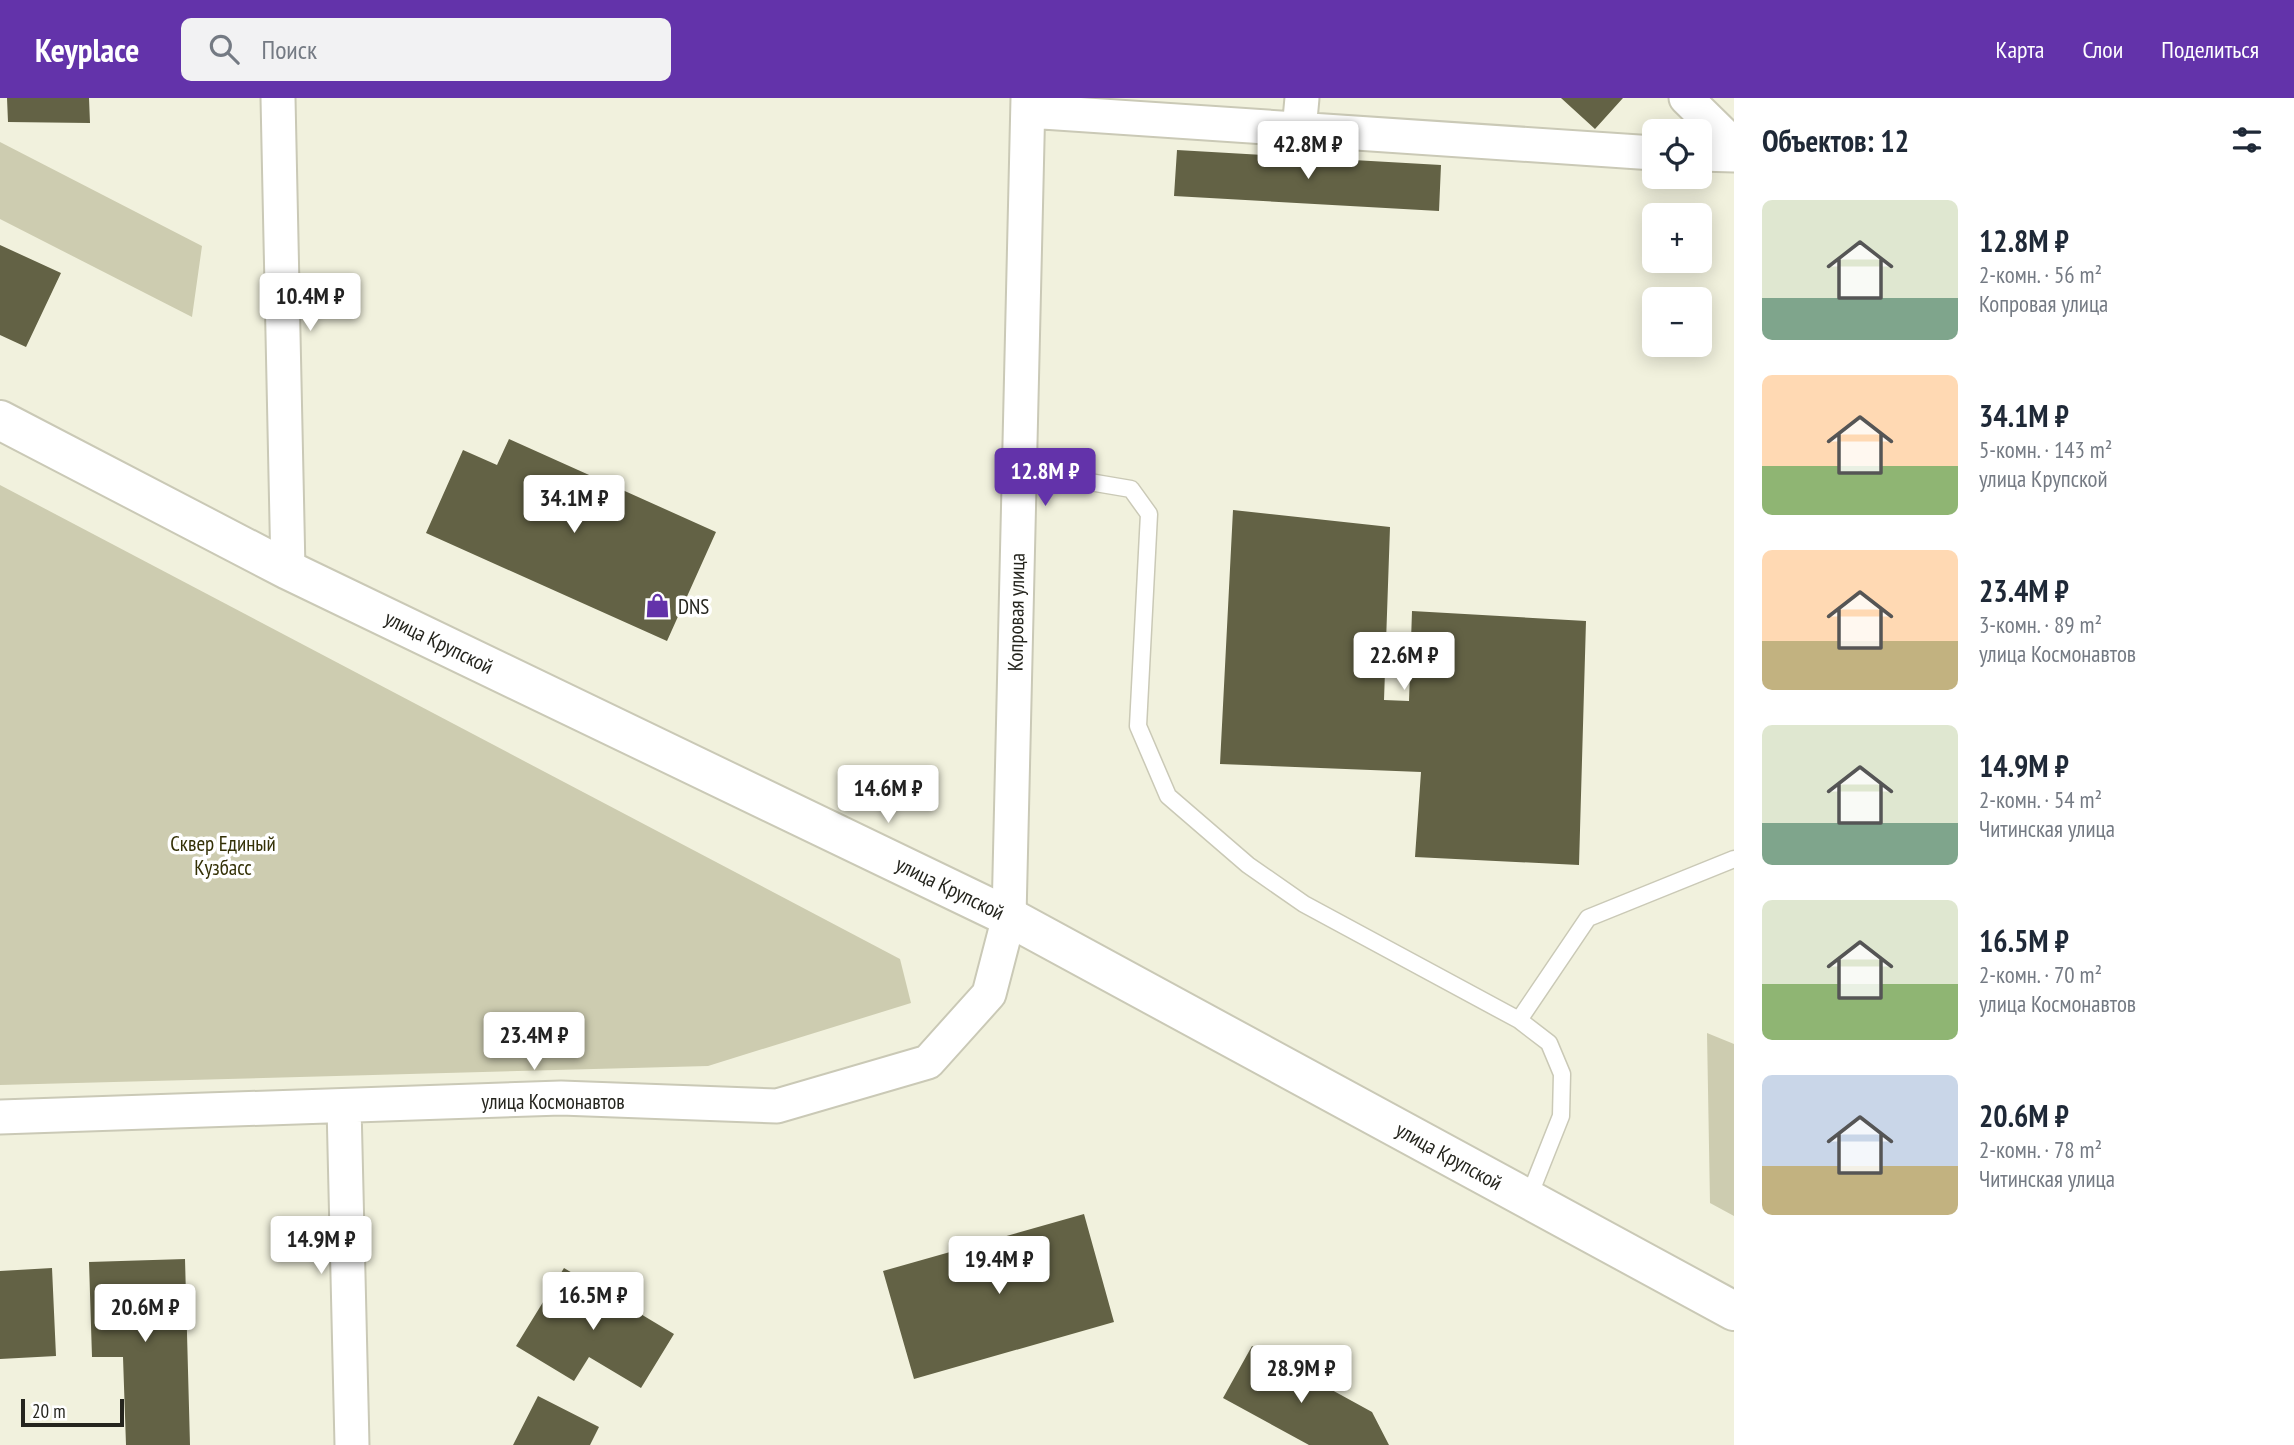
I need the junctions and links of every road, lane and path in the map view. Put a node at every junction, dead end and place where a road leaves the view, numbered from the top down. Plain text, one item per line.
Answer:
1 (278, 98) edge
2 (1686, 98) edge
3 (1028, 104) edge
4 (1300, 114) edge
5 (1734, 145) edge
6 (1642, 152) edge
7 (1712, 154) edge
8 (1734, 155) edge
9 (0, 419) edge
10 (1019, 470) junction
11 (288, 570) junction
12 (1734, 859) edge
13 (1009, 916) junction
14 (1519, 1020) junction
15 (344, 1106) junction
16 (0, 1117) edge
17 (1528, 1199) junction
18 (1734, 1311) edge
19 (352, 1445) edge

1 - 11 street
2 - 5 street
3 - 4 street
3 - 10 street, Копровая улица
4 - 6 street
7 - 8 street
9 - 11 street, улица Крупской
10 - 13 street, Копровая улица
10 - 14 lane
11 - 13 street, улица Крупской
12 - 14 lane
13 - 15 street, улица Космонавтов
13 - 17 street, улица Крупской
14 - 17 lane
15 - 16 street, улица Космонавтов
15 - 19 street
17 - 18 street, улица Крупской

